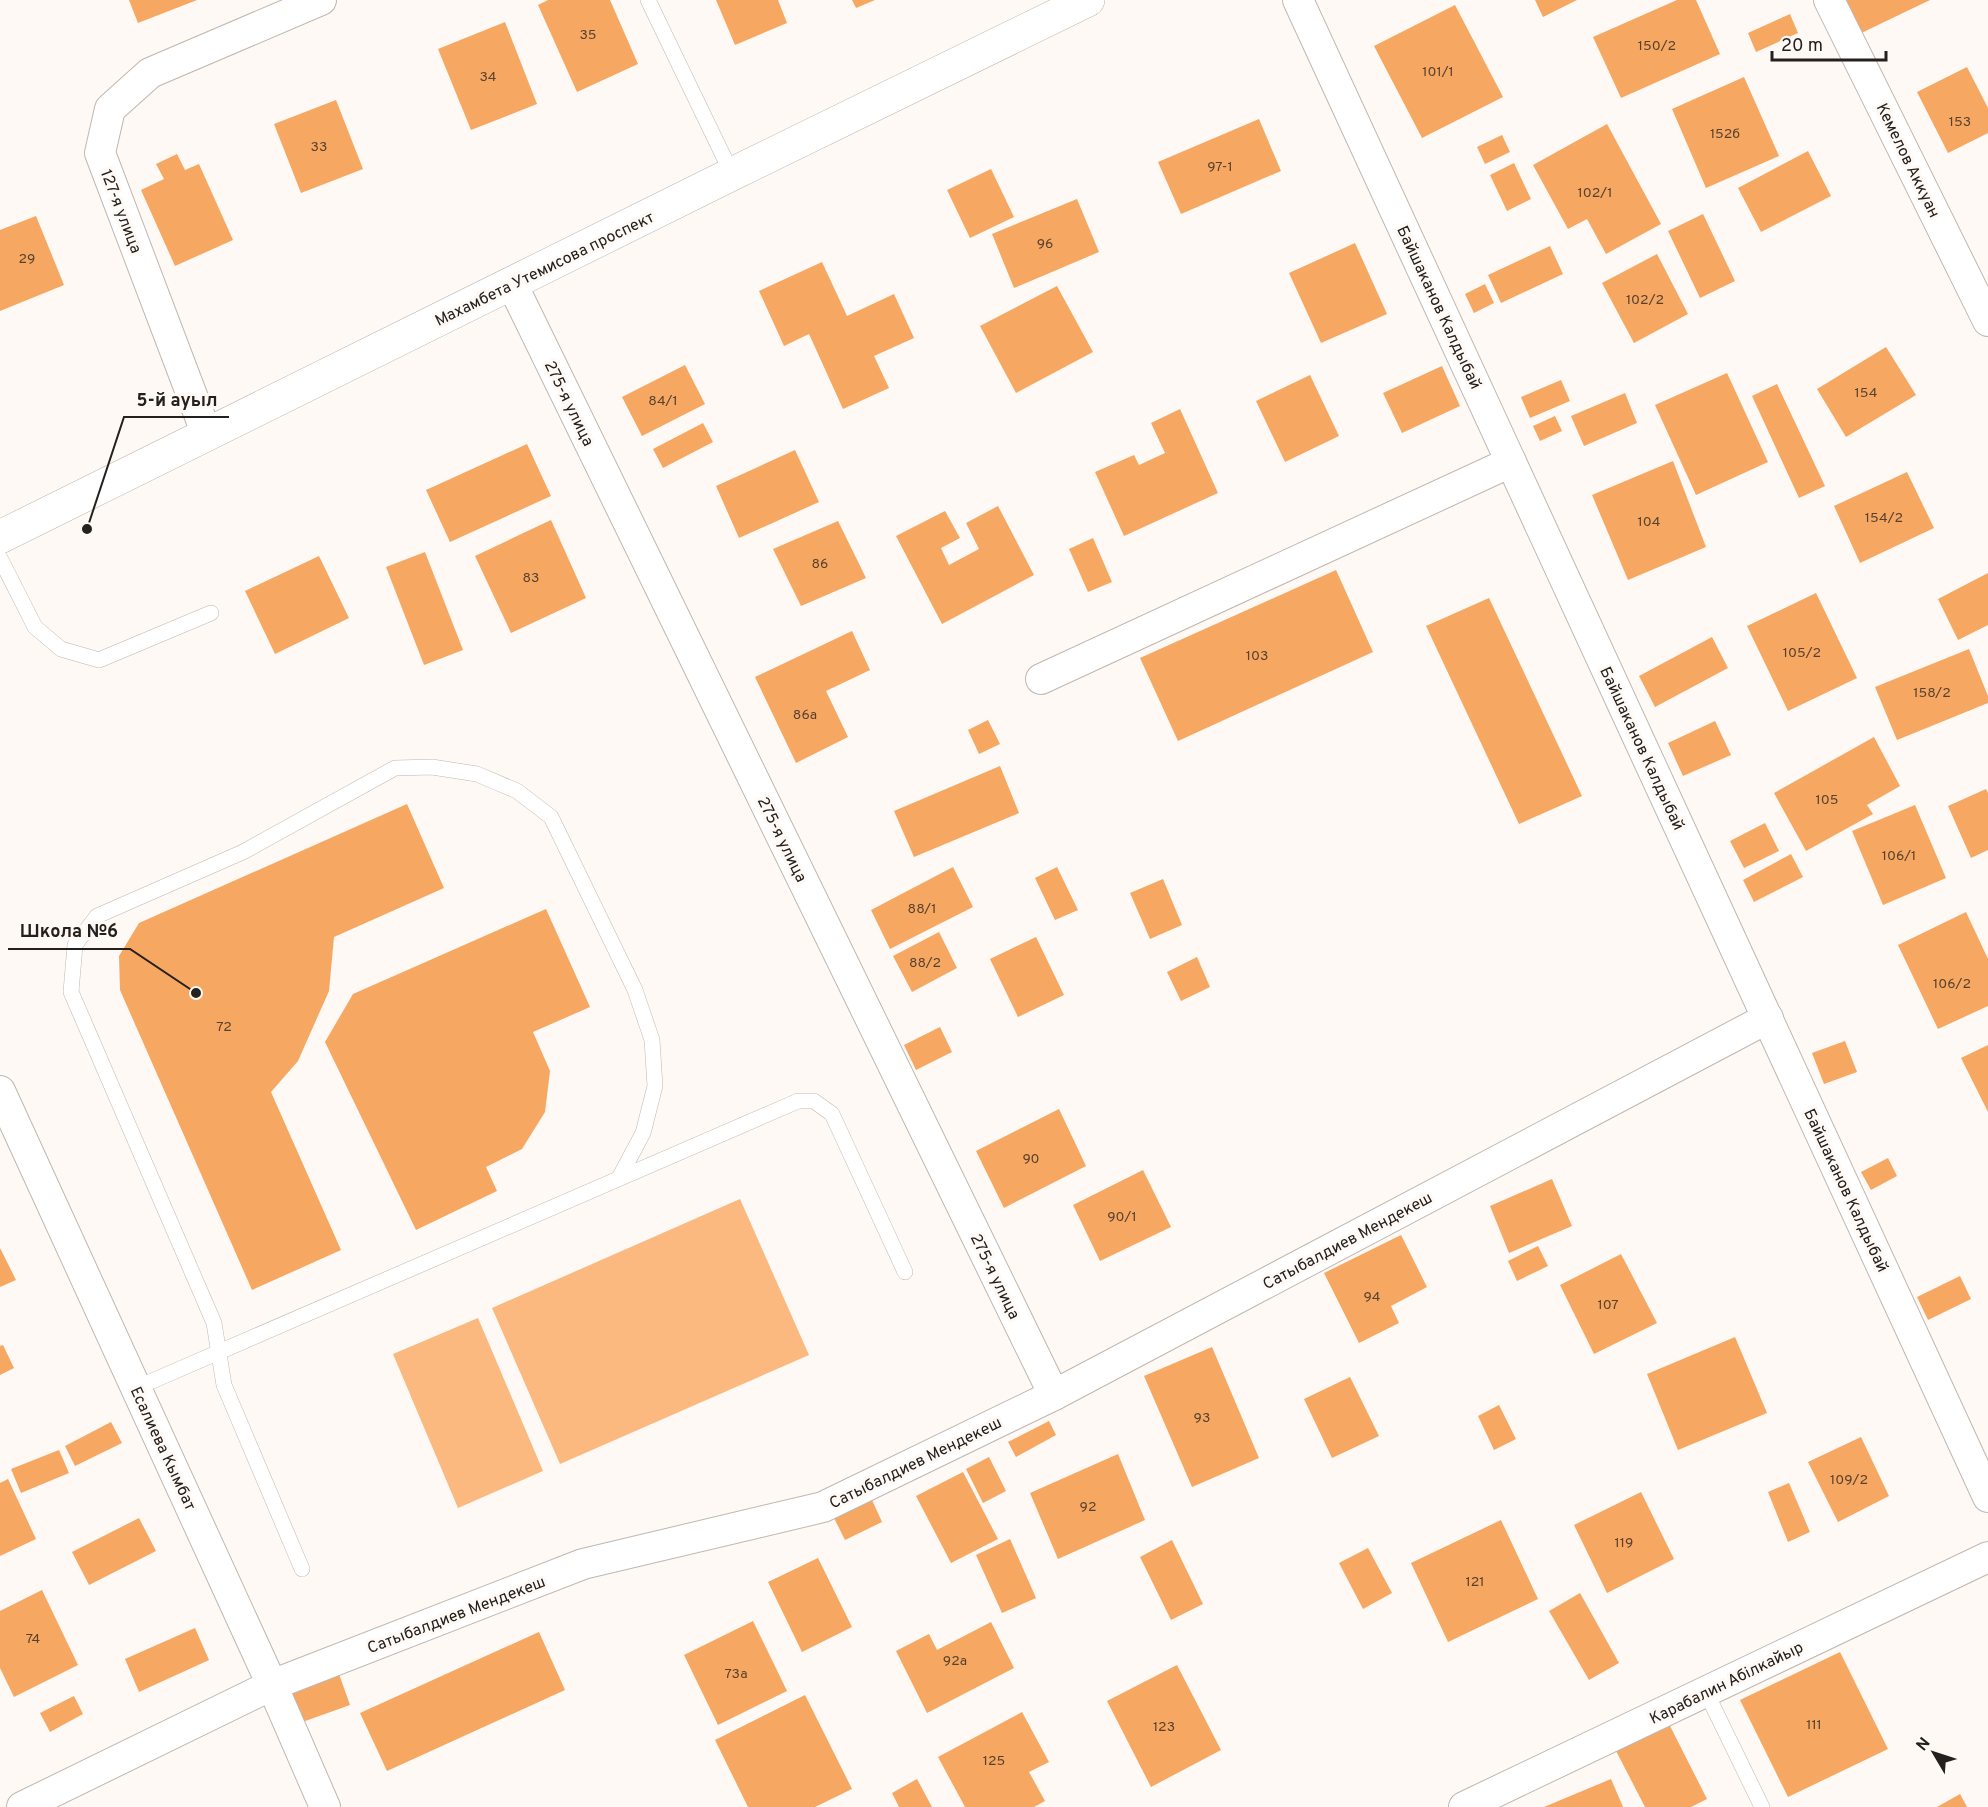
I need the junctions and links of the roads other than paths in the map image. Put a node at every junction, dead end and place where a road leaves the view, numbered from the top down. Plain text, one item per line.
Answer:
1 (321, 0) edge
2 (648, 0) edge
3 (1088, 0) edge
4 (1298, 0) edge
5 (1829, 0) edge
6 (732, 174) junction
7 (512, 284) junction
8 (1988, 321) edge
9 (207, 435) junction
10 (1511, 462) junction
11 (0, 537) edge
12 (0, 558) edge
13 (211, 613) dead end
14 (1041, 679) dead end
15 (1768, 1018) junction
16 (0, 1091) edge
17 (619, 1179) junction
18 (905, 1272) dead end
19 (219, 1352) junction
20 (136, 1388) junction
21 (1054, 1395) junction
22 (1988, 1497) edge
23 (1988, 1557) edge
24 (302, 1569) dead end
25 (272, 1684) junction
26 (1706, 1692) junction
27 (22, 1807) edge
28 (325, 1807) edge
29 (1464, 1807) edge
30 (1762, 1807) edge

1 - 9 street, 127-я улица
2 - 6 lane
3 - 6 street, Махамбета Утемисова проспект
4 - 10 street, Байшаканов Калдыбай
5 - 8 street, Кемелов Аккуан
6 - 7 street, Махамбета Утемисова проспект
7 - 9 street, Махамбета Утемисова проспект
7 - 21 street, 275-я улица
9 - 11 street, Махамбета Утемисова проспект
10 - 14 street
10 - 15 street, Байшаканов Калдыбай
12 - 13 lane
15 - 21 street, Сатыбалдиев Мендекеш
15 - 22 street, Байшаканов Калдыбай
16 - 20 street, Есалиева Кымбат
17 - 18 lane
17 - 19 lane
17 - 19 lane
19 - 20 lane
19 - 24 lane
20 - 25 street, Есалиева Кымбат
21 - 25 street, Сатыбалдиев Мендекеш
23 - 26 street, Карабалин Абілкайыр
25 - 27 street, Сатыбалдиев Мендекеш
25 - 28 street, Есалиева Кымбат
26 - 29 street, Карабалин Абілкайыр
26 - 30 lane

